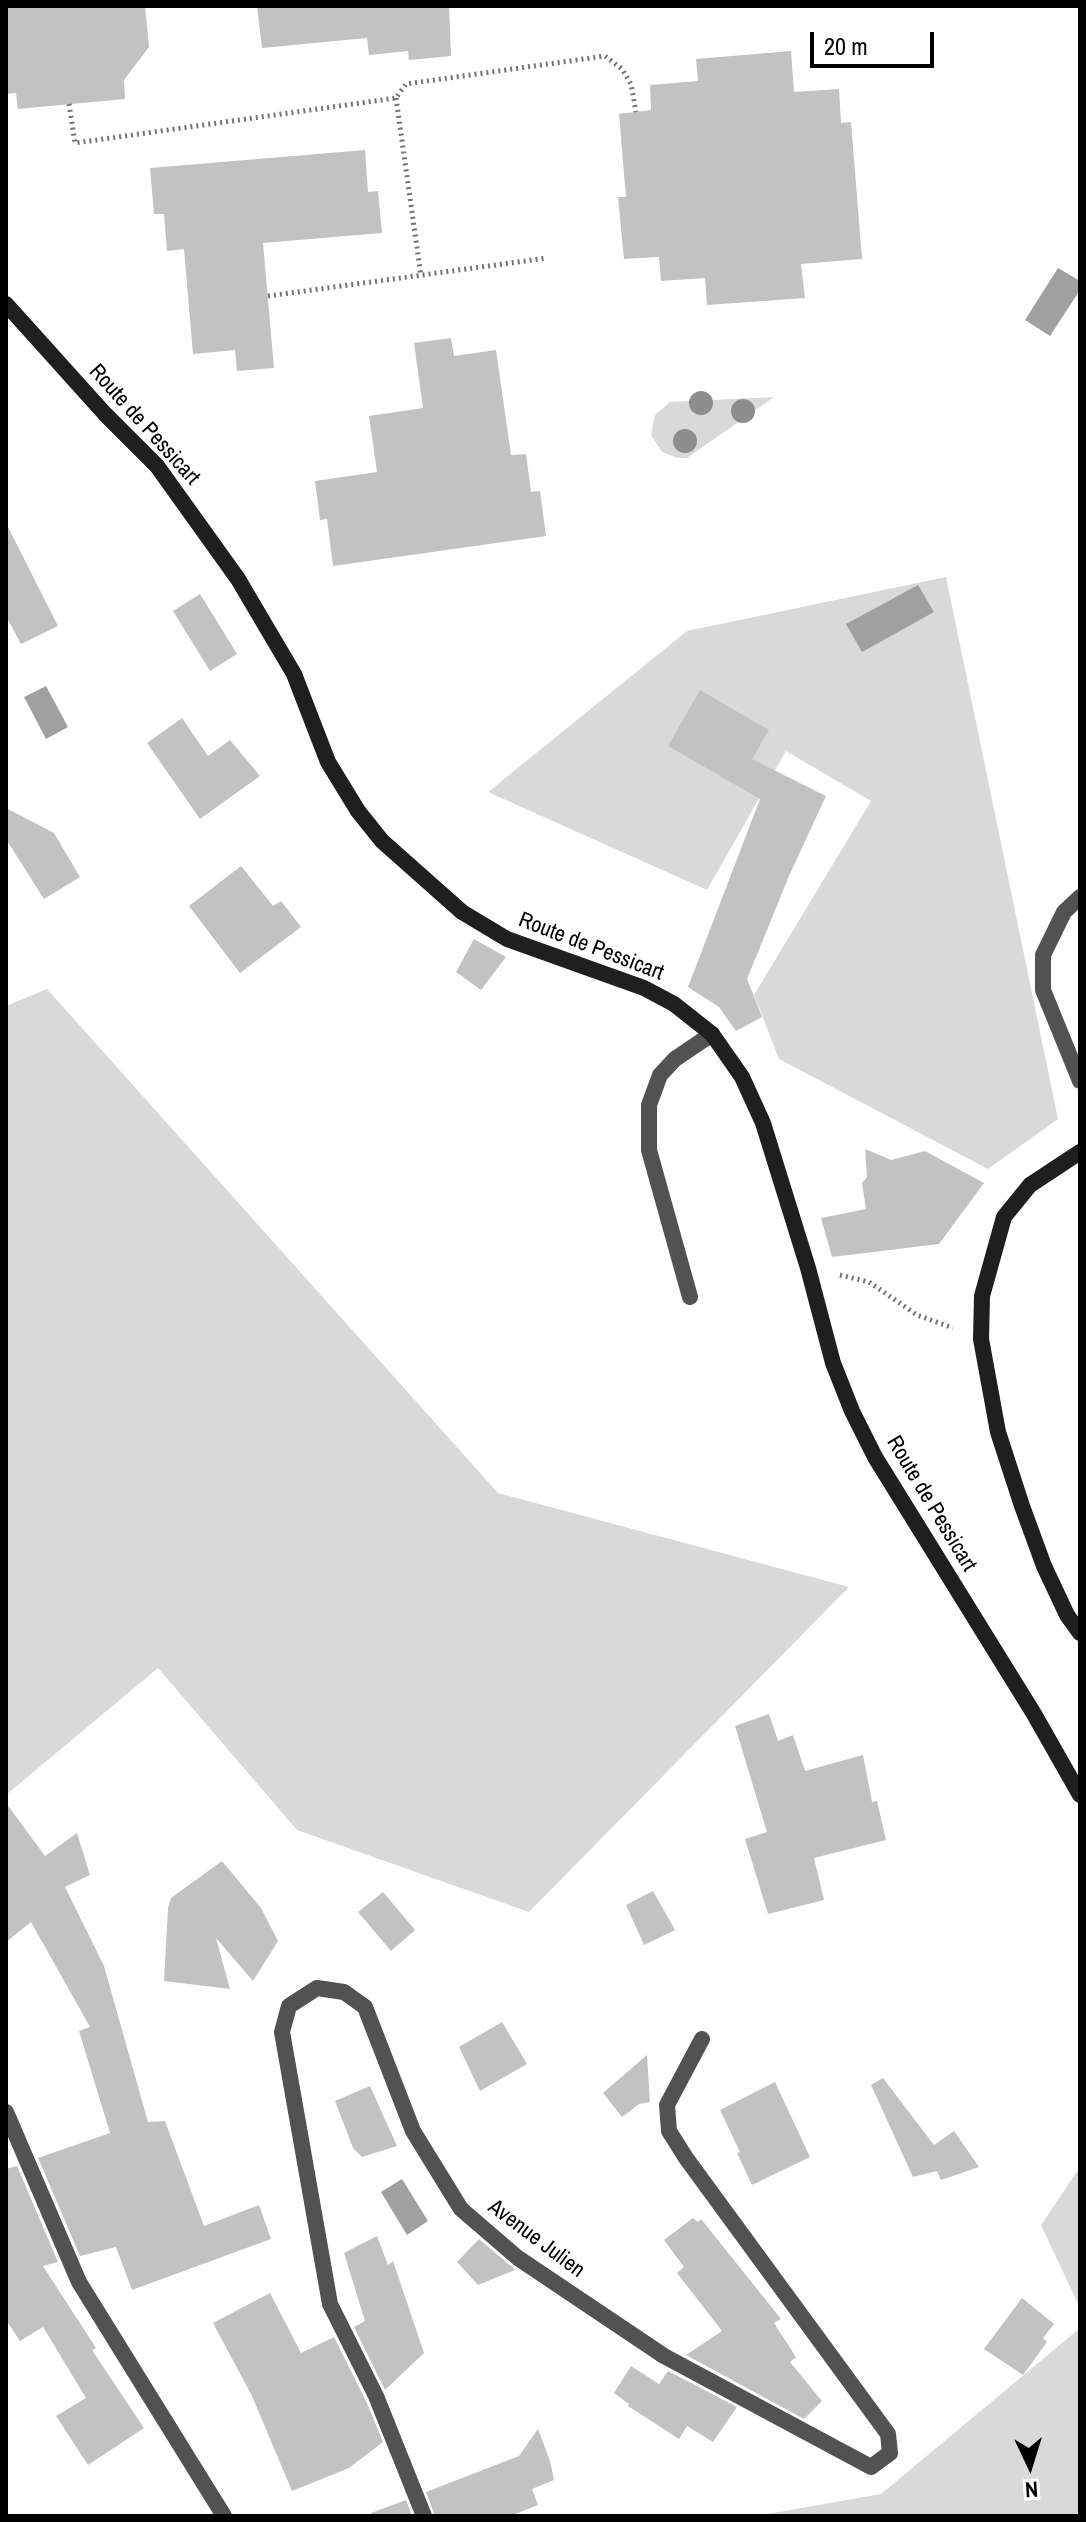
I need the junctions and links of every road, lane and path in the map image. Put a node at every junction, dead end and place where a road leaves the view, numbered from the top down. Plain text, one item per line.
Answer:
1 (396, 98) junction
2 (69, 104) dead end
3 (636, 112) dead end
4 (547, 258) dead end
5 (421, 276) junction
6 (268, 296) dead end
7 (6, 304) edge
8 (1080, 897) edge
9 (712, 1034) junction
10 (1080, 1081) edge
11 (1080, 1152) edge
12 (808, 1268) junction
13 (690, 1297) dead end
14 (981, 1339) junction
15 (1080, 1633) edge
16 (1080, 1795) edge
17 (702, 2039) dead end
18 (6, 2112) edge
19 (224, 2516) edge
20 (424, 2516) edge

1 - 2 path
1 - 3 path
1 - 5 path
4 - 5 path
5 - 6 path
7 - 9 street, Route de Pessicart
8 - 10 street
9 - 12 street, Route de Pessicart
9 - 13 street
11 - 14 street
12 - 14 path
12 - 16 street, Route de Pessicart
14 - 15 street
17 - 20 street, Avenue Julien
18 - 19 street

